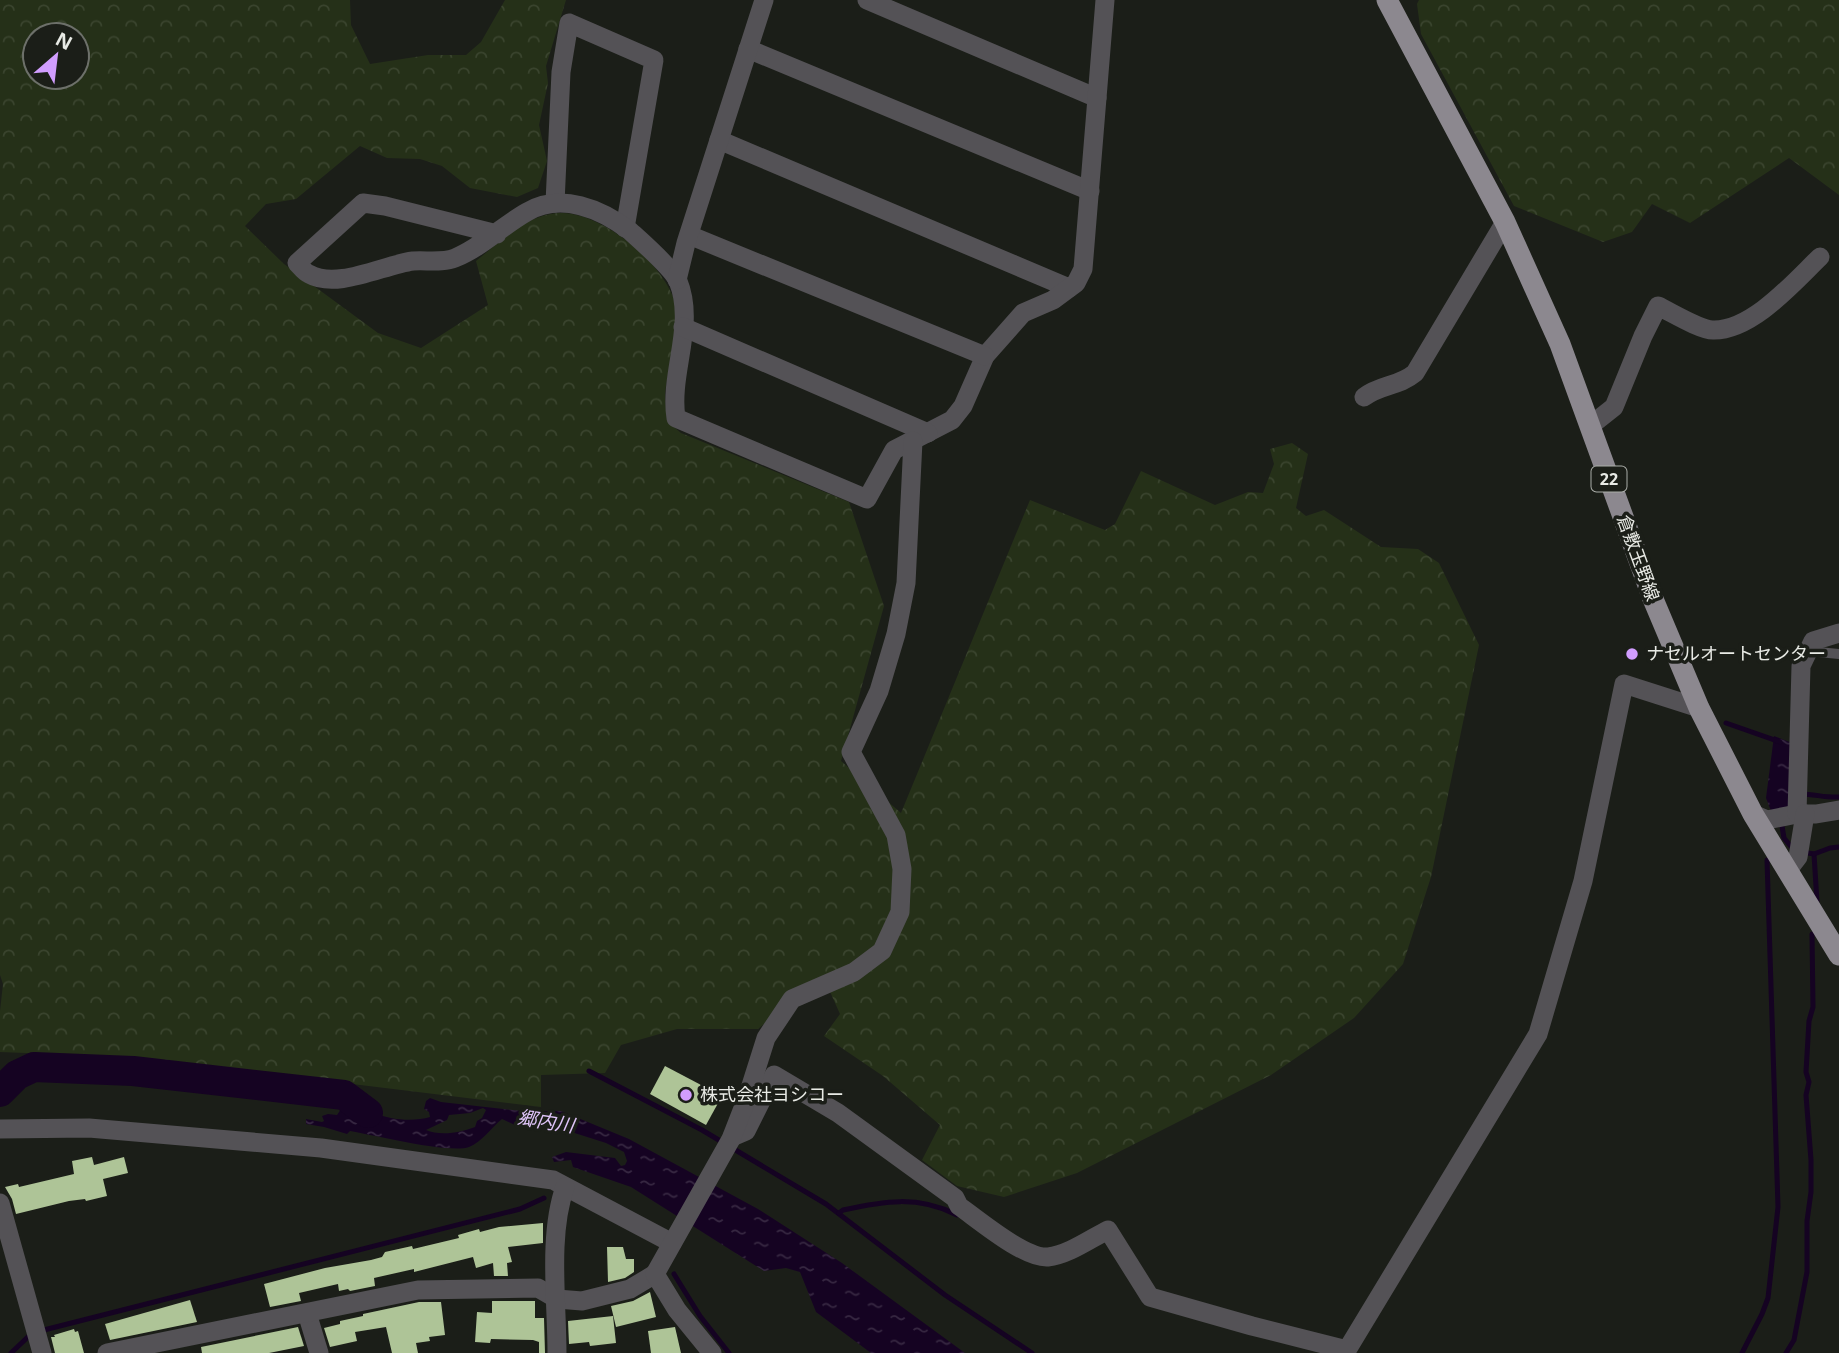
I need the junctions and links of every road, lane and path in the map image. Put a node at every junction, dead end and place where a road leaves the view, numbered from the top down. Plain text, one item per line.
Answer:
1 (764, 0) edge
2 (867, 0) edge
3 (1105, 0) edge
4 (1387, 0) edge
5 (748, 49) junction
6 (1097, 98) junction
7 (719, 140) junction
8 (1090, 191) junction
9 (555, 202) junction
10 (1505, 222) junction
11 (625, 228) junction
12 (496, 234) junction
13 (689, 235) junction
14 (1820, 257) dead end
15 (677, 280) junction
16 (1069, 288) junction
17 (683, 327) junction
18 (985, 356) junction
19 (1364, 397) dead end
20 (1590, 426) junction
21 (920, 437) junction
22 (1839, 633) edge
23 (1807, 651) junction
24 (1839, 654) edge
25 (1699, 708) junction
26 (1787, 809) junction
27 (1839, 810) edge
28 (1795, 857) junction
29 (1839, 954) edge
30 (0, 1129) edge
31 (726, 1148) junction
32 (565, 1187) junction
33 (0, 1203) edge
34 (674, 1241) junction
35 (655, 1274) junction
36 (557, 1299) junction
37 (307, 1314) junction
38 (39, 1338) edge
39 (187, 1346) edge
40 (107, 1353) edge
41 (319, 1353) edge
42 (557, 1353) edge
43 (712, 1353) edge

1 - 5 street
2 - 6 street
3 - 6 street
4 - 10 main road, 倉敷玉野線 / 22
5 - 7 street
5 - 8 street
6 - 8 street
7 - 13 street
7 - 16 street
8 - 16 street
9 - 11 street
9 - 11 street
9 - 12 street
10 - 19 street
10 - 20 main road, 倉敷玉野線 / 22
11 - 15 street
12 - 12 street
13 - 15 street
13 - 18 street
14 - 20 street
15 - 17 street
16 - 18 street
17 - 21 street
17 - 21 street
18 - 21 street
20 - 25 main road, 倉敷玉野線 / 22
21 - 31 street
22 - 23 street
23 - 24 lane
23 - 26 street
25 - 26 main road, 倉敷玉野線 / 22
25 - 31 street
26 - 27 street
26 - 28 main road, 倉敷玉野線 / 22
26 - 28 street
28 - 29 main road, 倉敷玉野線 / 22
30 - 32 street
31 - 34 street
32 - 34 street
32 - 36 street
33 - 38 street
34 - 35 street
35 - 36 street
35 - 43 street
36 - 37 street
36 - 42 street
37 - 39 street
37 - 41 street
39 - 40 street

